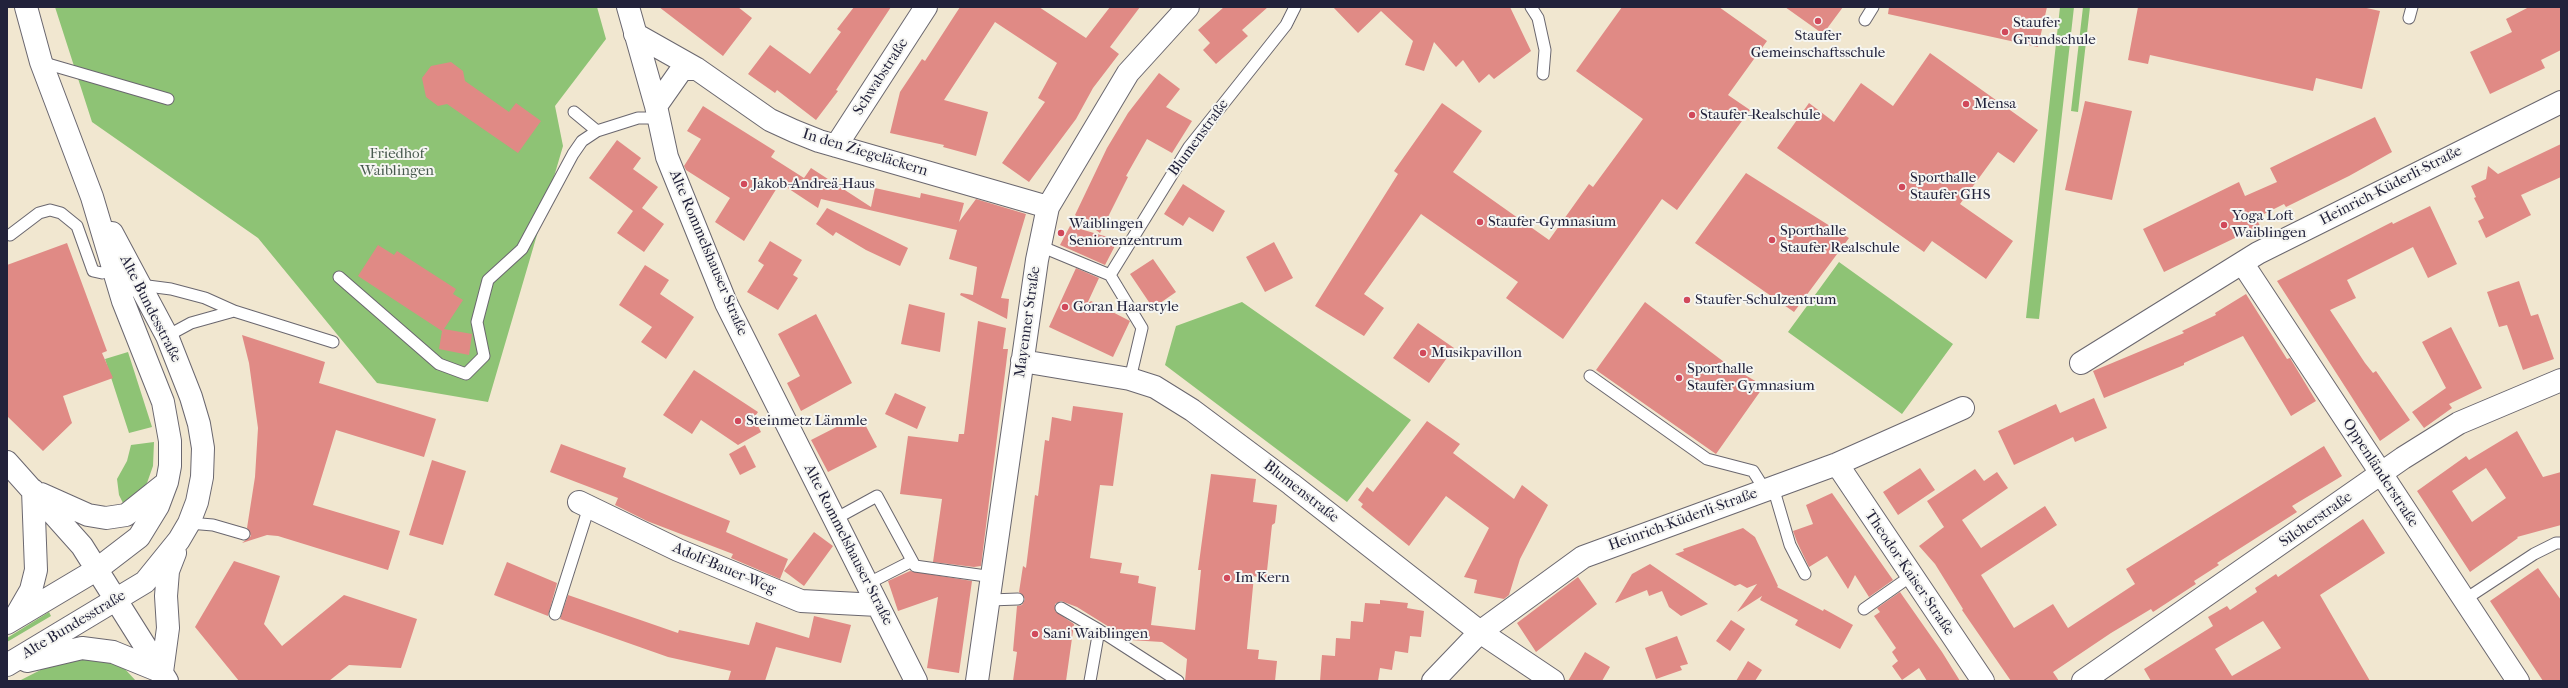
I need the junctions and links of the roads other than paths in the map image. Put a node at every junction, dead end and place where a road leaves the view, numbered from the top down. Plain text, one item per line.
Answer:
1 (26, 7) edge
2 (628, 7) edge
3 (926, 7) edge
4 (1188, 7) edge
5 (1295, 7) edge
6 (1531, 7) edge
7 (1873, 7) edge
8 (2412, 7) edge
9 (2409, 18) dead end
10 (1865, 20) dead end
11 (636, 34) junction
12 (42, 62) junction
13 (697, 69) junction
14 (1543, 74) dead end
15 (168, 99) dead end
16 (2561, 102) edge
17 (574, 112) dead end
18 (657, 112) junction
19 (597, 131) junction
20 (836, 146) junction
21 (92, 197) junction
22 (1048, 207) junction
23 (10, 235) dead end
24 (1040, 246) junction
25 (2243, 264) junction
26 (113, 269) junction
27 (1110, 275) junction
28 (339, 277) dead end
29 (140, 286) junction
30 (234, 311) junction
31 (167, 336) junction
32 (333, 342) dead end
33 (1022, 361) junction
34 (2081, 363) dead end
35 (1590, 376) dead end
36 (1130, 379) junction
37 (2561, 380) edge
38 (1963, 408) dead end
39 (7, 462) edge
40 (1837, 464) junction
41 (2380, 475) junction
42 (167, 482) junction
43 (1769, 488) junction
44 (33, 490) junction
45 (584, 505) joint
46 (835, 519) junction
47 (184, 532) junction
48 (244, 534) dead end
49 (2561, 543) edge
50 (912, 561) junction
51 (96, 570) junction
52 (1805, 574) dead end
53 (993, 576) junction
54 (1912, 576) junction
55 (868, 584) junction
56 (1018, 599) dead end
57 (990, 600) junction
58 (2464, 600) junction
59 (115, 601) junction
60 (878, 605) junction
61 (1062, 608) dead end
62 (1864, 609) dead end
63 (556, 614) dead end
64 (11, 620) edge
65 (1099, 630) junction
66 (1480, 632) junction
67 (7, 665) edge
68 (165, 676) edge
69 (916, 681) edge
70 (977, 681) edge
71 (1090, 681) edge
72 (1178, 681) edge
73 (1433, 681) edge
74 (1553, 681) edge
75 (1982, 681) edge
76 (2083, 681) edge
77 (2518, 681) edge

1 - 12 street, Alte Bundesstraße
2 - 11 street, Alte Rommelshauser Straße
3 - 20 street, Schwabstraße
4 - 22 street, Mayenner Straße
5 - 27 lane, Blumenstraße
6 - 14 lane
7 - 10 lane
8 - 9 lane
11 - 13 street, In den Ziegeläckern
11 - 18 street, Alte Rommelshauser Straße
12 - 15 lane
12 - 21 street, Alte Bundesstraße
13 - 18 street
13 - 20 street, In den Ziegeläckern
16 - 25 street, Heinrich-Küderli-Straße
17 - 19 lane
18 - 19 lane
18 - 46 street, Alte Rommelshauser Straße
19 - 28 lane
20 - 22 street, In den Ziegeläckern
21 - 26 street, Alte Bundesstraße
21 - 29 street, Alte Bundesstraße
22 - 24 street, Mayenner Straße
23 - 26 lane
24 - 27 lane
24 - 33 street, Mayenner Straße
25 - 34 street, Heinrich-Küderli-Straße
25 - 41 street, Oppenländerstraße
26 - 42 street, Alte Bundesstraße
27 - 36 lane
29 - 30 lane
29 - 31 street, Alte Bundesstraße
30 - 31 lane
30 - 32 lane
31 - 47 street, Alte Bundesstraße
33 - 36 street, Blumenstraße
33 - 53 street, Mayenner Straße
35 - 43 lane
36 - 66 street, Blumenstraße
37 - 41 street, Silcherstraße
38 - 40 street, Heinrich-Küderli-Straße
39 - 44 street
40 - 43 street, Heinrich-Küderli-Straße
40 - 54 street, Theodor-Kaiser-Straße
41 - 58 street, Oppenländerstraße
41 - 76 street, Silcherstraße
42 - 44 street
42 - 51 street, Alte Bundesstraße
43 - 52 lane
43 - 66 street, Heinrich-Küderli-Straße
44 - 51 street
44 - 64 street
45 - 60 street, Adolf-Bauer-Weg
45 - 63 lane
46 - 50 lane
46 - 55 street, Alte Rommelshauser Straße
47 - 48 lane
47 - 59 street, Alte Bundesstraße
47 - 68 street
49 - 58 lane
50 - 53 lane
50 - 55 lane
51 - 59 street
51 - 64 street, Alte Bundesstraße
53 - 57 street, Mayenner Straße
54 - 62 lane
54 - 75 street, Theodor-Kaiser-Straße
55 - 60 street, Alte Rommelshauser Straße
56 - 57 lane
57 - 70 street, Mayenner Straße
58 - 77 street, Oppenländerstraße
59 - 67 street, Alte Bundesstraße
59 - 68 street
60 - 69 street, Alte Rommelshauser Straße
61 - 65 lane
65 - 71 lane
65 - 72 lane
66 - 73 street, Heinrich-Küderli-Straße
66 - 74 street, Blumenstraße
67 - 68 street

